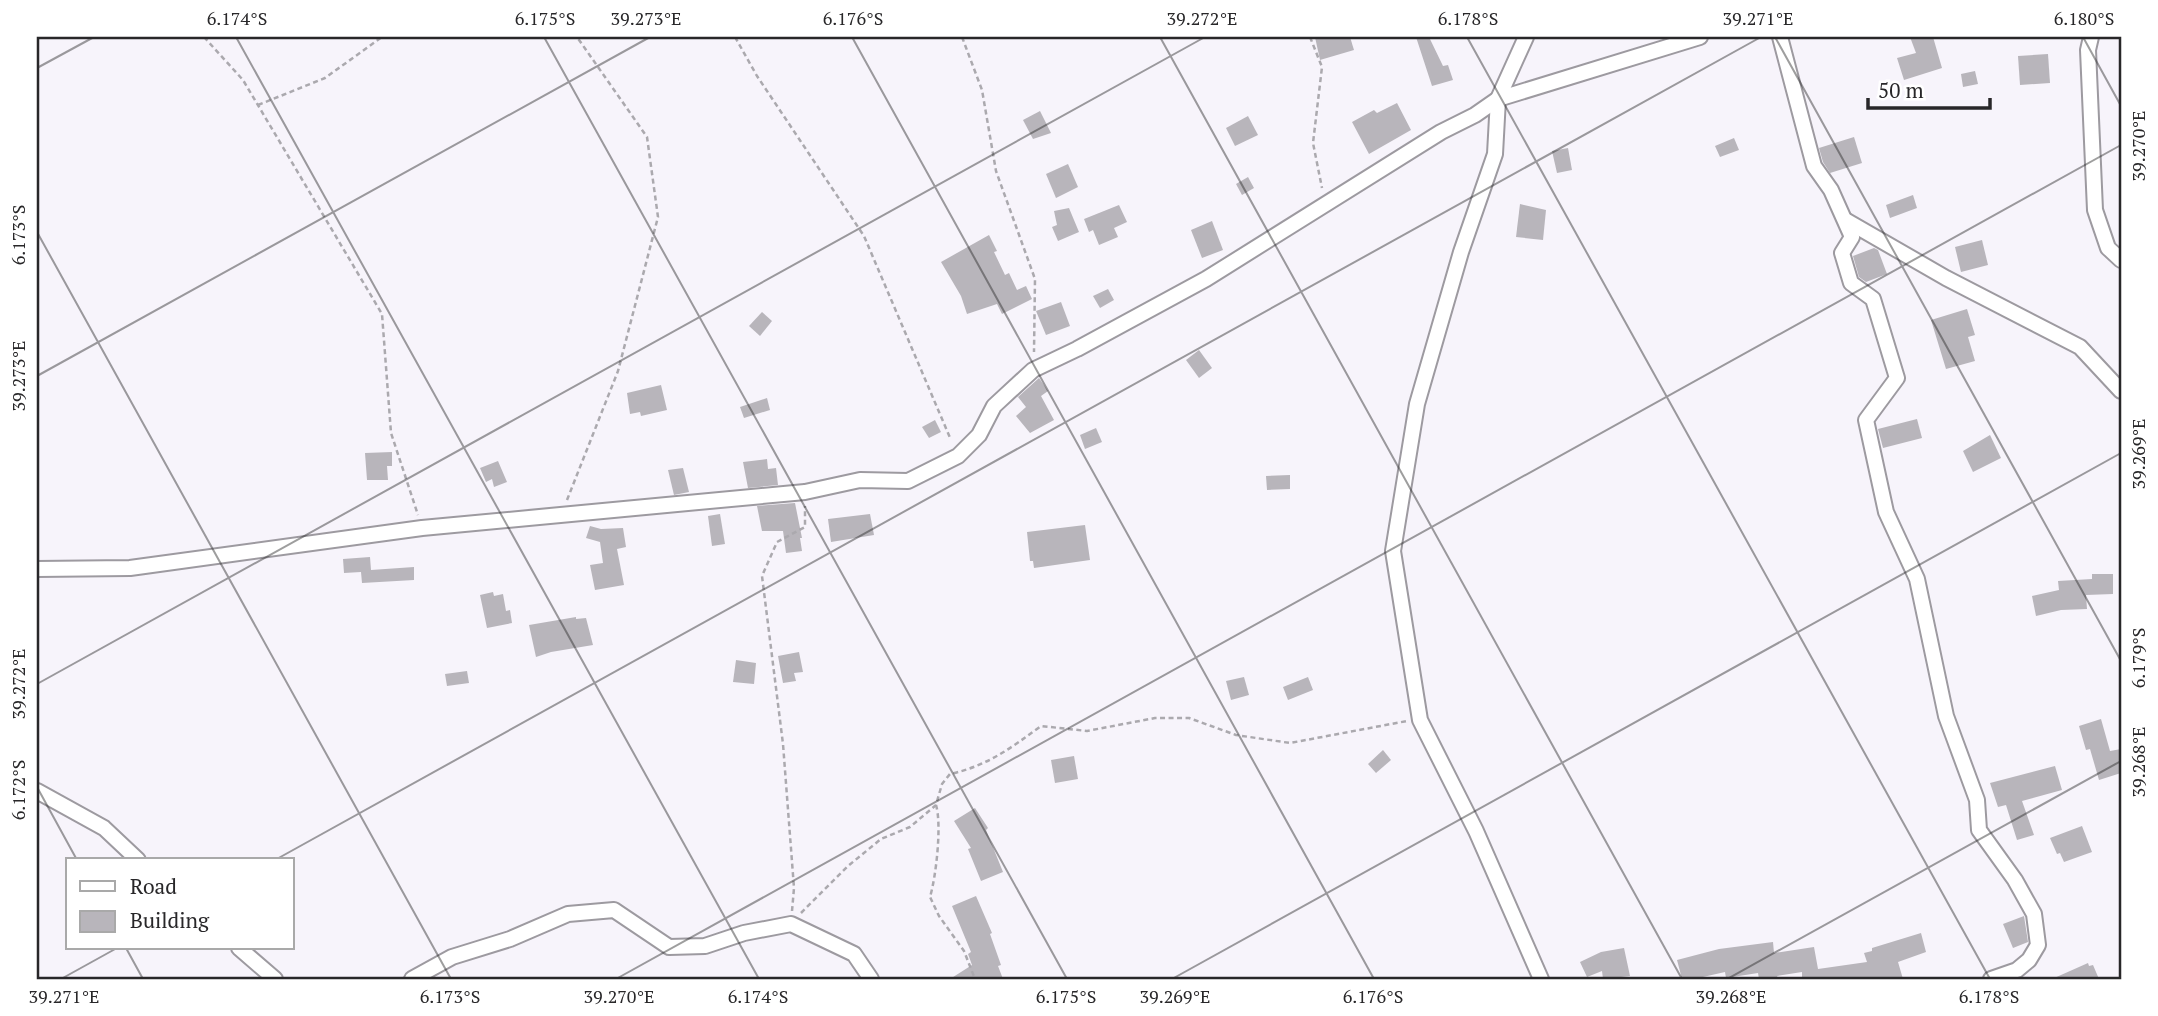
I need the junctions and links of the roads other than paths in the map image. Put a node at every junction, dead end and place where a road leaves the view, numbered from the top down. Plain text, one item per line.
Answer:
1 (1526, 37) edge
2 (1700, 37) edge
3 (1780, 37) edge
4 (2091, 37) edge
5 (1498, 99) junction
6 (1846, 221) junction
7 (2121, 260) edge
8 (2121, 391) edge
9 (37, 569) edge
10 (37, 791) edge
11 (136, 858) edge
12 (241, 950) edge
13 (2018, 974) edge
14 (275, 979) edge
15 (412, 979) edge
16 (872, 979) edge
17 (1541, 979) edge
18 (1991, 979) edge

1 - 5 street
2 - 5 street
3 - 6 street
4 - 7 street
5 - 9 street
5 - 17 street
6 - 8 street
6 - 13 street
10 - 11 street
12 - 14 street
13 - 18 street
15 - 16 street

